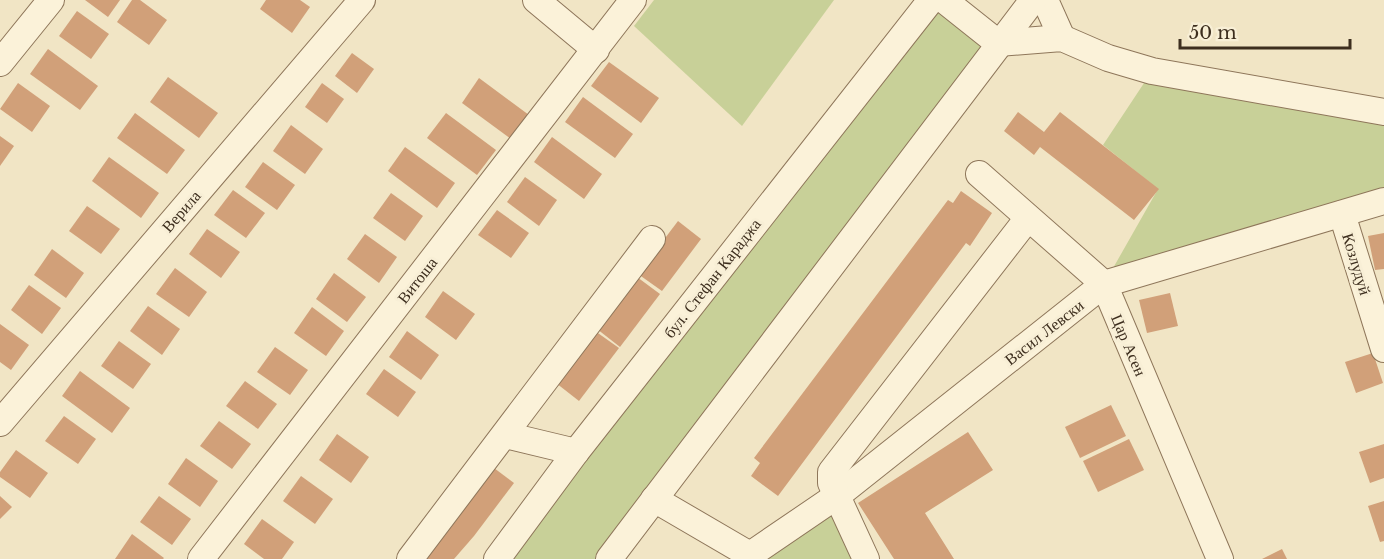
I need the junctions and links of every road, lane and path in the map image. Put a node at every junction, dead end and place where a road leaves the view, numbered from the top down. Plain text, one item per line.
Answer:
1 (51, 0) edge
2 (362, 0) edge
3 (536, 0) edge
4 (633, 0) edge
5 (931, 0) edge
6 (944, 0) edge
7 (1033, 0) edge
8 (1045, 0) edge
9 (1062, 38) junction
10 (998, 43) junction
11 (596, 50) junction
12 (0, 63) edge
13 (1384, 112) edge
14 (979, 174) dead end
15 (1384, 201) edge
16 (1342, 214) junction
17 (1028, 218) junction
18 (652, 239) dead end
19 (1104, 284) junction
20 (1384, 349) edge
21 (0, 423) edge
22 (505, 435) junction
23 (576, 452) junction
24 (838, 495) junction
25 (654, 499) junction
26 (750, 557) edge
27 (201, 559) edge
28 (410, 559) edge
29 (497, 559) edge
30 (609, 559) edge
31 (866, 559) edge
32 (1220, 559) edge

1 - 12 street
2 - 21 street, Верила
3 - 11 street
4 - 11 street, Витоша
5 - 23 street, бул. Стефан Караджа
6 - 10 street
7 - 10 street
8 - 9 street
9 - 10 street
9 - 13 street
10 - 25 street
11 - 27 street, Витоша
14 - 17 street, Цар Асен
15 - 16 street, Васил Левски
16 - 19 street, Васил Левски
16 - 20 street, Козлудуй
17 - 19 street, Цар Асен
17 - 24 street
18 - 22 street
19 - 24 street, Васил Левски
19 - 32 street, Цар Асен
22 - 23 street
22 - 28 street
23 - 29 street, бул. Стефан Караджа
24 - 26 street, Васил Левски
24 - 31 street
25 - 26 street
25 - 30 street

